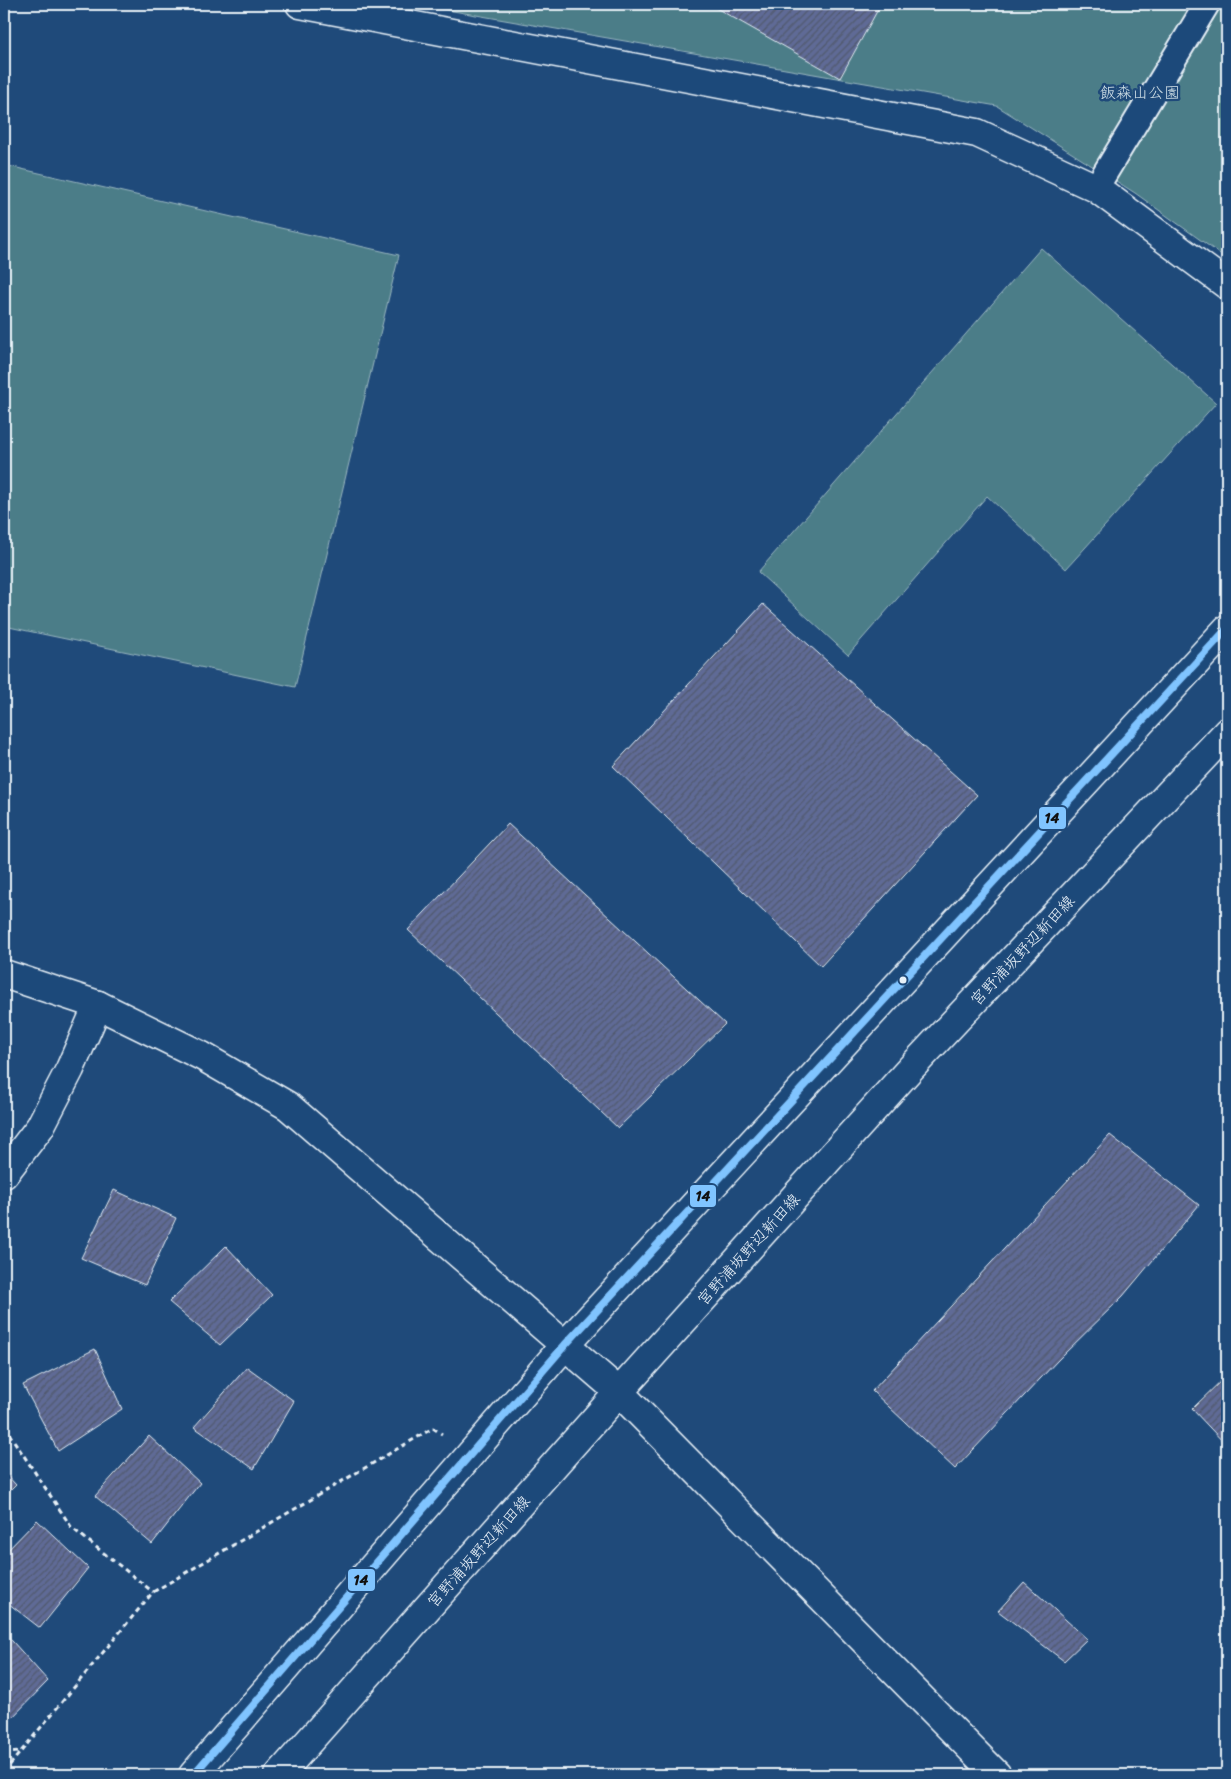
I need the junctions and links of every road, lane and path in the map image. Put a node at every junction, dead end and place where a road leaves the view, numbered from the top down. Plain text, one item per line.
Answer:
1 (300, 4) edge
2 (1207, 4) edge
3 (1096, 188) junction
4 (1227, 285) edge
5 (1227, 629) edge
6 (1227, 732) edge
7 (4, 974) edge
8 (98, 1005) junction
9 (4, 1174) edge
10 (565, 1345) junction
11 (619, 1392) junction
12 (4, 1426) edge
13 (470, 1456) junction
14 (153, 1592) junction
15 (21, 1752) junction
16 (4, 1753) edge
17 (4, 1772) edge
18 (192, 1775) edge
19 (279, 1775) edge
20 (997, 1775) edge

1 - 3 main road
2 - 3 lane
3 - 4 main road
5 - 10 main road
6 - 11 main road, 宮野浦坂野辺新田線
7 - 8 main road
8 - 9 main road
8 - 10 main road
10 - 11 main road
10 - 13 main road
11 - 19 main road, 宮野浦坂野辺新田線
11 - 20 main road
12 - 14 path
13 - 14 path
13 - 18 main road
14 - 15 path
15 - 16 path
15 - 17 path

